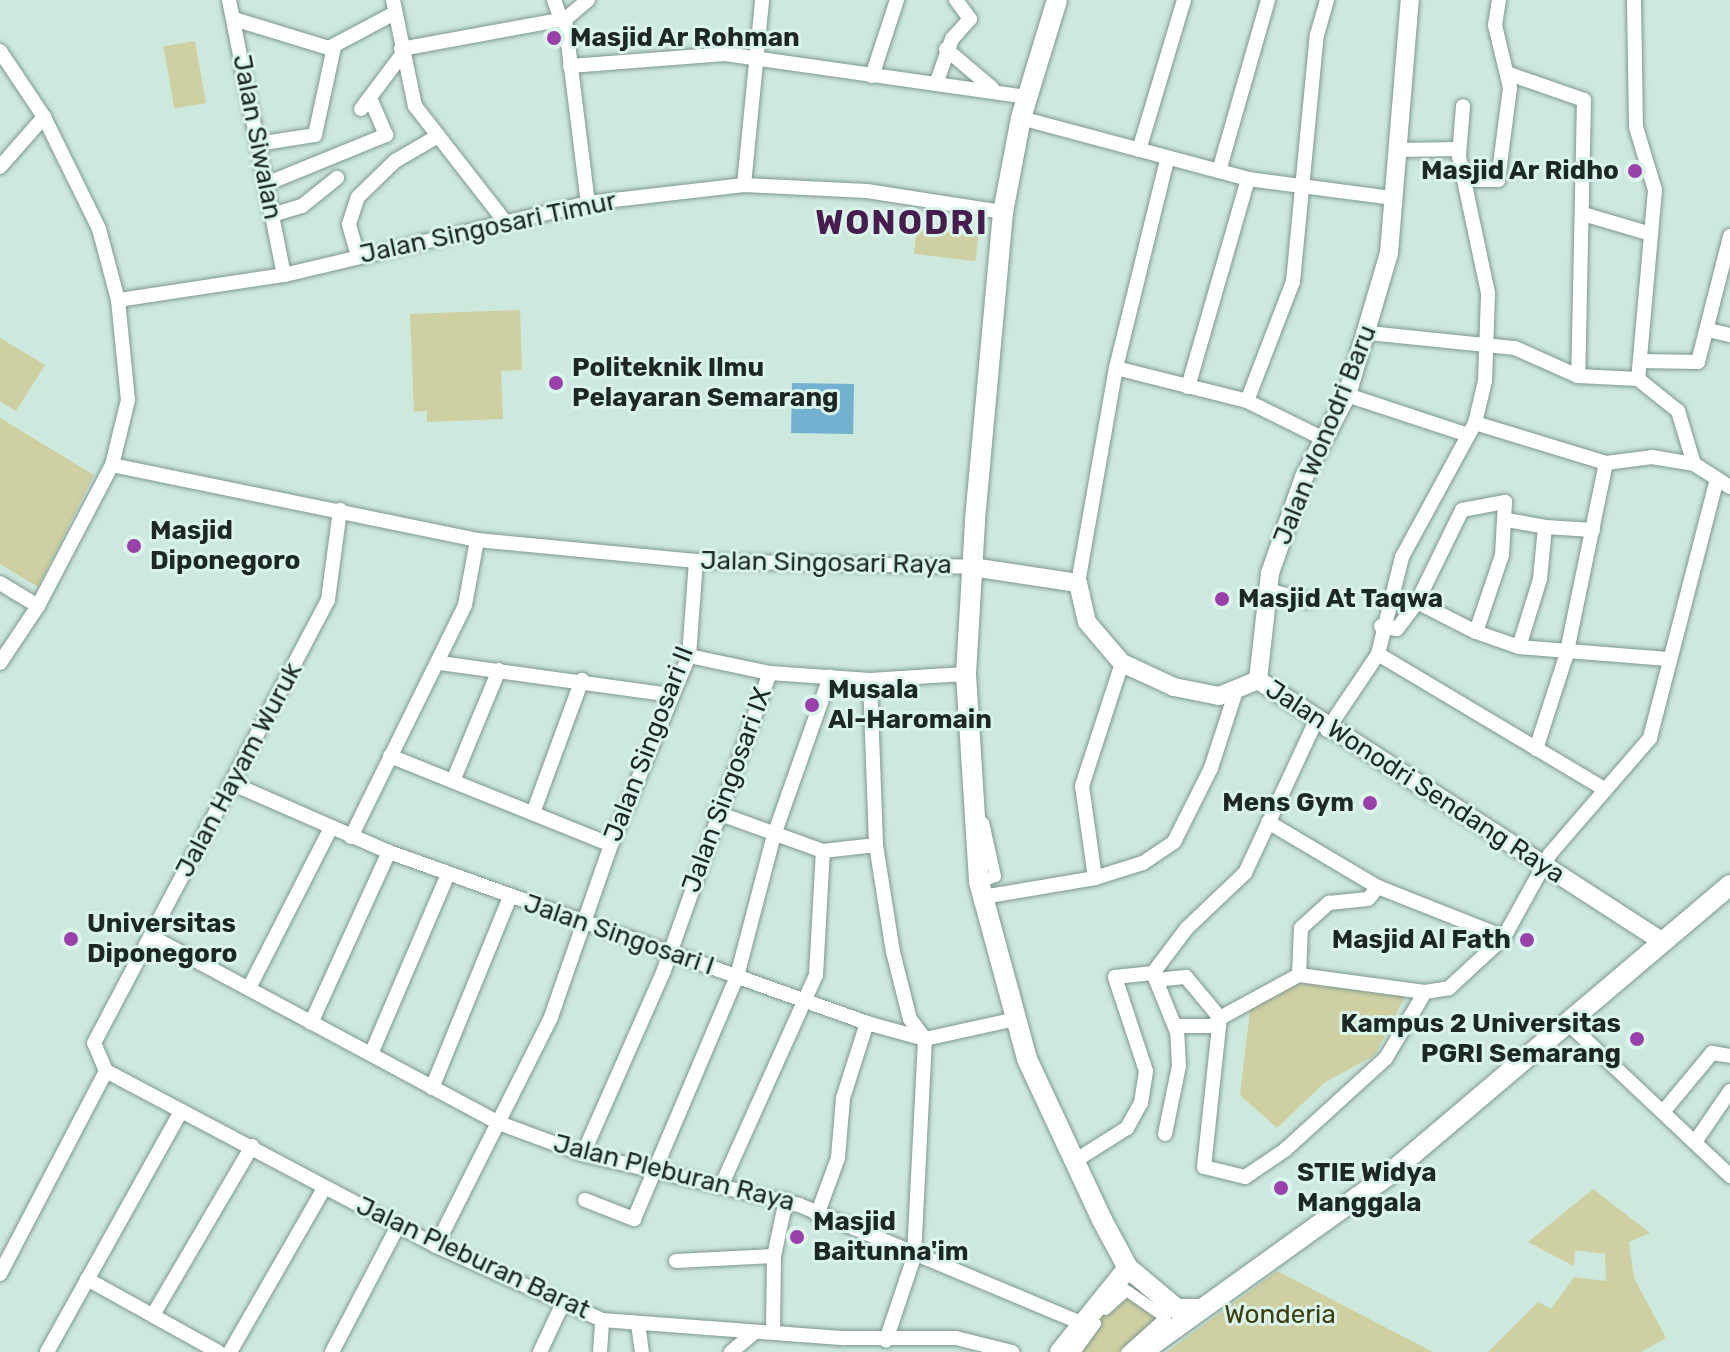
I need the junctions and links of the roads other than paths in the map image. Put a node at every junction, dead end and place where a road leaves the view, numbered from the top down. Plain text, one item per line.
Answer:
1 (229, 0) edge
2 (554, 0) edge
3 (588, 0) edge
4 (762, 0) edge
5 (897, 0) edge
6 (956, 0) edge
7 (1057, 0) edge
8 (1184, 0) edge
9 (1268, 0) edge
10 (1327, 0) edge
11 (1410, 0) edge
12 (1499, 0) edge
13 (1634, 0) edge
14 (392, 7) edge
15 (234, 19) junction
16 (563, 19) junction
17 (334, 47) junction
18 (946, 49) junction
19 (0, 51) edge
20 (401, 52) junction
21 (755, 57) junction
22 (570, 66) junction
23 (1509, 74) junction
24 (872, 76) junction
25 (936, 84) junction
26 (993, 88) junction
27 (1028, 97) junction
28 (1463, 106) dead end
29 (44, 117) junction
30 (1021, 118) junction
31 (438, 136) junction
32 (258, 144) junction
33 (1458, 149) junction
34 (1139, 150) junction
35 (1397, 150) junction
36 (1167, 160) junction
37 (0, 167) edge
38 (1219, 171) junction
39 (337, 178) dead end
40 (1248, 179) junction
41 (1469, 180) junction
42 (266, 184) junction
43 (744, 185) junction
44 (1302, 190) junction
45 (1392, 198) junction
46 (588, 203) junction
47 (1003, 212) junction
48 (1583, 214) junction
49 (272, 215) junction
50 (503, 219) junction
51 (1651, 234) junction
52 (1730, 236) edge
53 (358, 256) junction
54 (284, 275) junction
55 (118, 300) junction
56 (1708, 330) dead end
57 (1369, 333) junction
58 (1730, 335) edge
59 (1486, 348) junction
60 (1641, 361) junction
61 (1116, 368) junction
62 (1578, 376) junction
63 (1638, 379) junction
64 (1188, 387) junction
65 (1347, 395) junction
66 (1247, 401) junction
67 (1470, 429) junction
68 (1322, 438) junction
69 (1606, 463) junction
70 (1694, 464) junction
71 (112, 465) junction
72 (1723, 485) edge
73 (340, 510) junction
74 (1507, 520) junction
75 (1545, 527) junction
76 (1593, 530) junction
77 (477, 540) junction
78 (696, 561) junction
79 (972, 568) junction
80 (0, 583) edge
81 (1078, 583) junction
82 (1267, 590) junction
83 (1310, 601) dead end
84 (1417, 602) junction
85 (38, 606) junction
86 (1381, 626) junction
87 (1476, 632) junction
88 (1519, 647) junction
89 (1378, 654) junction
90 (689, 656) junction
91 (1566, 656) junction
92 (1668, 659) junction
93 (0, 663) edge
94 (440, 663) junction
95 (1122, 663) junction
96 (499, 670) junction
97 (770, 673) junction
98 (966, 674) junction
99 (830, 677) junction
100 (582, 680) junction
101 (870, 680) junction
102 (1258, 680) junction
103 (1235, 694) junction
104 (672, 695) junction
105 (1321, 726) junction
106 (1536, 749) junction
107 (390, 756) junction
108 (453, 781) junction
109 (231, 783) junction
110 (1603, 788) junction
111 (715, 812) junction
112 (533, 813) junction
113 (1268, 822) junction
114 (330, 830) junction
115 (774, 835) junction
116 (351, 837) junction
117 (611, 845) junction
118 (876, 845) junction
119 (823, 851) junction
120 (389, 852) junction
121 (1544, 866) junction
122 (448, 874) junction
123 (1095, 878) junction
124 (1730, 885) edge
125 (1378, 887) junction
126 (981, 890) junction
127 (510, 897) junction
128 (585, 924) junction
129 (152, 937) junction
130 (1504, 937) junction
131 (1663, 942) junction
132 (670, 953) junction
133 (1299, 975) junction
134 (737, 976) junction
135 (1155, 977) junction
136 (249, 988) junction
137 (1425, 992) junction
138 (808, 1002) junction
139 (1220, 1018) junction
140 (1016, 1019) junction
141 (311, 1023) junction
142 (867, 1023) junction
143 (1175, 1026) junction
144 (1571, 1026) junction
145 (925, 1039) junction
146 (371, 1054) junction
147 (1730, 1056) edge
148 (106, 1071) junction
149 (432, 1088) junction
150 (1730, 1091) edge
151 (181, 1111) junction
152 (1663, 1112) junction
153 (499, 1123) junction
154 (1165, 1134) dead end
155 (1695, 1142) junction
156 (252, 1146) junction
157 (583, 1154) junction
158 (1073, 1162) junction
159 (654, 1169) junction
160 (1730, 1176) edge
161 (723, 1182) junction
162 (325, 1187) junction
163 (585, 1200) dead end
164 (786, 1200) junction
165 (817, 1215) junction
166 (398, 1226) junction
167 (436, 1246) junction
168 (774, 1256) junction
169 (914, 1257) junction
170 (676, 1261) dead end
171 (1128, 1268) junction
172 (0, 1274) edge
173 (87, 1279) junction
174 (562, 1305) junction
175 (1185, 1314) junction
176 (153, 1315) junction
177 (602, 1320) junction
178 (1079, 1322) junction
179 (638, 1324) junction
180 (755, 1332) junction
181 (773, 1333) junction
182 (886, 1340) junction
183 (843, 1345) edge
184 (47, 1352) edge
185 (218, 1352) edge
186 (230, 1352) edge
187 (332, 1352) edge
188 (540, 1352) edge
189 (600, 1352) edge
190 (642, 1352) edge
191 (731, 1352) edge
192 (1012, 1352) edge
193 (1060, 1352) edge
194 (1074, 1352) edge
195 (1126, 1352) edge
196 (1142, 1352) edge

1 - 15 street, Jalan Siwalan
2 - 16 street
3 - 16 street
4 - 21 street
5 - 24 street
6 - 18 street
7 - 27 main road
8 - 34 street
9 - 38 street
10 - 44 street
11 - 35 street, Jalan Wonodri Baru
12 - 23 street
13 - 51 street
14 - 17 street
14 - 20 street
15 - 17 street
15 - 32 street, Jalan Siwalan
16 - 20 street
16 - 22 street
17 - 32 street
18 - 25 street
18 - 26 street
19 - 29 street
20 - 31 street
20 - 42 street
21 - 22 street
21 - 24 street
21 - 43 street
22 - 46 street
23 - 41 street
23 - 48 street
24 - 25 street
25 - 26 street
26 - 27 street
27 - 30 main road
28 - 33 street
29 - 37 street
29 - 55 street
30 - 34 street
30 - 47 main road
31 - 50 street
31 - 53 street
32 - 42 street, Jalan Siwalan
33 - 35 street
33 - 41 street
34 - 36 street
35 - 45 street, Jalan Wonodri Baru
36 - 38 street
36 - 61 street
38 - 40 street
39 - 49 street
40 - 44 street
40 - 64 street
41 - 59 street
42 - 49 street, Jalan Siwalan
43 - 46 street, Jalan Singosari Timur
43 - 47 street, Jalan Singosari Timur
44 - 45 street
44 - 66 street
45 - 57 street, Jalan Wonodri Baru
46 - 50 street, Jalan Singosari Timur
47 - 79 main road
48 - 51 street
48 - 62 street
49 - 54 street, Jalan Siwalan
50 - 53 street, Jalan Singosari Timur
51 - 60 street
52 - 60 street
53 - 54 street, Jalan Singosari Timur
54 - 55 street, Jalan Singosari Timur
55 - 71 street
56 - 58 street
57 - 59 street
57 - 65 street, Jalan Wonodri Baru
59 - 62 street
59 - 67 street
60 - 63 street
61 - 64 street
61 - 81 street
62 - 63 street
63 - 70 street
64 - 66 street
65 - 67 street
65 - 68 street, Jalan Wonodri Baru
66 - 68 street
67 - 69 street
67 - 86 street
68 - 82 street, Jalan Wonodri Baru
69 - 70 street
69 - 76 street
70 - 72 street
71 - 73 street, Jalan Singosari Raya
71 - 85 street
72 - 92 street
73 - 77 street, Jalan Singosari Raya
73 - 109 street, Jalan Hayam Wuruk
74 - 75 street
74 - 84 street
74 - 87 street
75 - 76 street
75 - 88 street
76 - 91 street
77 - 78 street, Jalan Singosari Raya
77 - 94 street
78 - 79 street, Jalan Singosari Raya
78 - 90 street, Jalan Singosari II
79 - 81 street
79 - 98 main road, Jalan Singosari Raya
79 - 126 street
80 - 85 street
81 - 95 street, Jalan Wonodri Sendang Raya
82 - 83 street
82 - 102 street, Jalan Wonodri Baru
84 - 86 street
84 - 87 street
85 - 93 street
86 - 89 street
87 - 88 street
88 - 91 street
89 - 105 street
89 - 106 street
90 - 97 street
90 - 104 street, Jalan Singosari II
91 - 92 street
91 - 106 street
92 - 110 street
94 - 96 street
94 - 107 street
95 - 103 street, Jalan Wonodri Sendang Raya
95 - 123 street
96 - 100 street
96 - 108 street
97 - 99 street
97 - 111 street, Jalan Singosari IX
98 - 101 street
98 - 126 main road, Jalan Singosari Raya
99 - 101 street
99 - 115 street
100 - 104 street
100 - 112 street
101 - 118 street
102 - 103 street, Jalan Wonodri Sendang Raya
102 - 105 street, Jalan Wonodri Sendang Raya
103 - 123 street
104 - 117 street, Jalan Singosari II
105 - 113 street
105 - 121 street, Jalan Wonodri Sendang Raya
106 - 110 street
107 - 108 street
107 - 116 street
108 - 112 street
109 - 114 street, Jalan Singosari I
109 - 129 street, Jalan Hayam Wuruk
110 - 121 street
111 - 115 street
111 - 132 street, Jalan Singosari IX
112 - 117 street
113 - 125 street
113 - 135 street
114 - 116 street, Jalan Singosari I
114 - 136 street
115 - 119 street
115 - 134 street
116 - 120 street, Jalan Singosari I
117 - 128 street, Jalan Singosari II
118 - 119 street
118 - 145 street
119 - 138 street
120 - 122 street, Jalan Singosari I
120 - 141 street
121 - 130 street
121 - 131 street, Jalan Wonodri Sendang Raya
122 - 127 street, Jalan Singosari I
122 - 146 street
123 - 126 street
124 - 131 main road
125 - 130 street
125 - 133 street
126 - 140 main road, Jalan Singosari Raya
127 - 128 street, Jalan Singosari I
127 - 149 street
128 - 132 street, Jalan Singosari I
128 - 153 street, Jalan Singosari II
129 - 136 street, Jalan Pleburan Raya
129 - 148 street, Jalan Hayam Wuruk
130 - 137 street
131 - 144 main road
132 - 134 street, Jalan Singosari I
132 - 157 street, Jalan Singosari IX
133 - 137 street
133 - 139 street
134 - 138 street, Jalan Singosari I
134 - 159 street
135 - 139 street
135 - 143 street
135 - 158 street
136 - 141 street, Jalan Pleburan Raya
137 - 139 street
138 - 142 street, Jalan Singosari I
138 - 161 street
139 - 143 street
140 - 145 street, Jalan Singosari I
140 - 158 main road, Jalan Singosari Raya
141 - 146 street, Jalan Pleburan Raya
142 - 145 street, Jalan Singosari I
142 - 165 street
143 - 154 street
144 - 152 street
144 - 175 main road
145 - 169 street
146 - 149 street, Jalan Pleburan Raya
147 - 152 street
148 - 151 street, Jalan Pleburan Barat
148 - 172 street
149 - 153 street, Jalan Pleburan Raya
150 - 155 street
151 - 156 street, Jalan Pleburan Barat
151 - 173 street
152 - 155 street
153 - 157 street, Jalan Pleburan Raya
153 - 167 street, Jalan Singosari II
155 - 160 street
156 - 162 street, Jalan Pleburan Barat
156 - 176 street
157 - 159 street, Jalan Pleburan Raya
158 - 171 main road, Jalan Singosari Raya
159 - 161 street, Jalan Pleburan Raya
159 - 163 street
161 - 164 street, Jalan Pleburan Raya
162 - 166 street, Jalan Pleburan Barat
162 - 186 street
164 - 165 street, Jalan Pleburan Raya
164 - 168 street
165 - 169 street, Jalan Pleburan Raya
166 - 167 street, Jalan Pleburan Barat
166 - 187 street
167 - 174 street, Jalan Pleburan Barat
168 - 170 street
168 - 181 street
169 - 178 street, Jalan Pleburan Raya
169 - 182 street
171 - 175 main road, Jalan Singosari Raya
171 - 178 main road
173 - 176 street
173 - 184 street
174 - 177 street, Jalan Pleburan Barat
174 - 188 street
175 - 196 main road
176 - 185 street
177 - 179 street, Jalan Pleburan Barat
177 - 189 street
178 - 193 main road
179 - 180 street, Jalan Pleburan Barat
179 - 190 street
180 - 181 street, Jalan Pleburan Barat
180 - 191 street
181 - 183 street, Jalan Pleburan Barat
182 - 183 street, Jalan Pleburan Barat
182 - 192 street, Jalan Pleburan Barat
194 - 195 street

